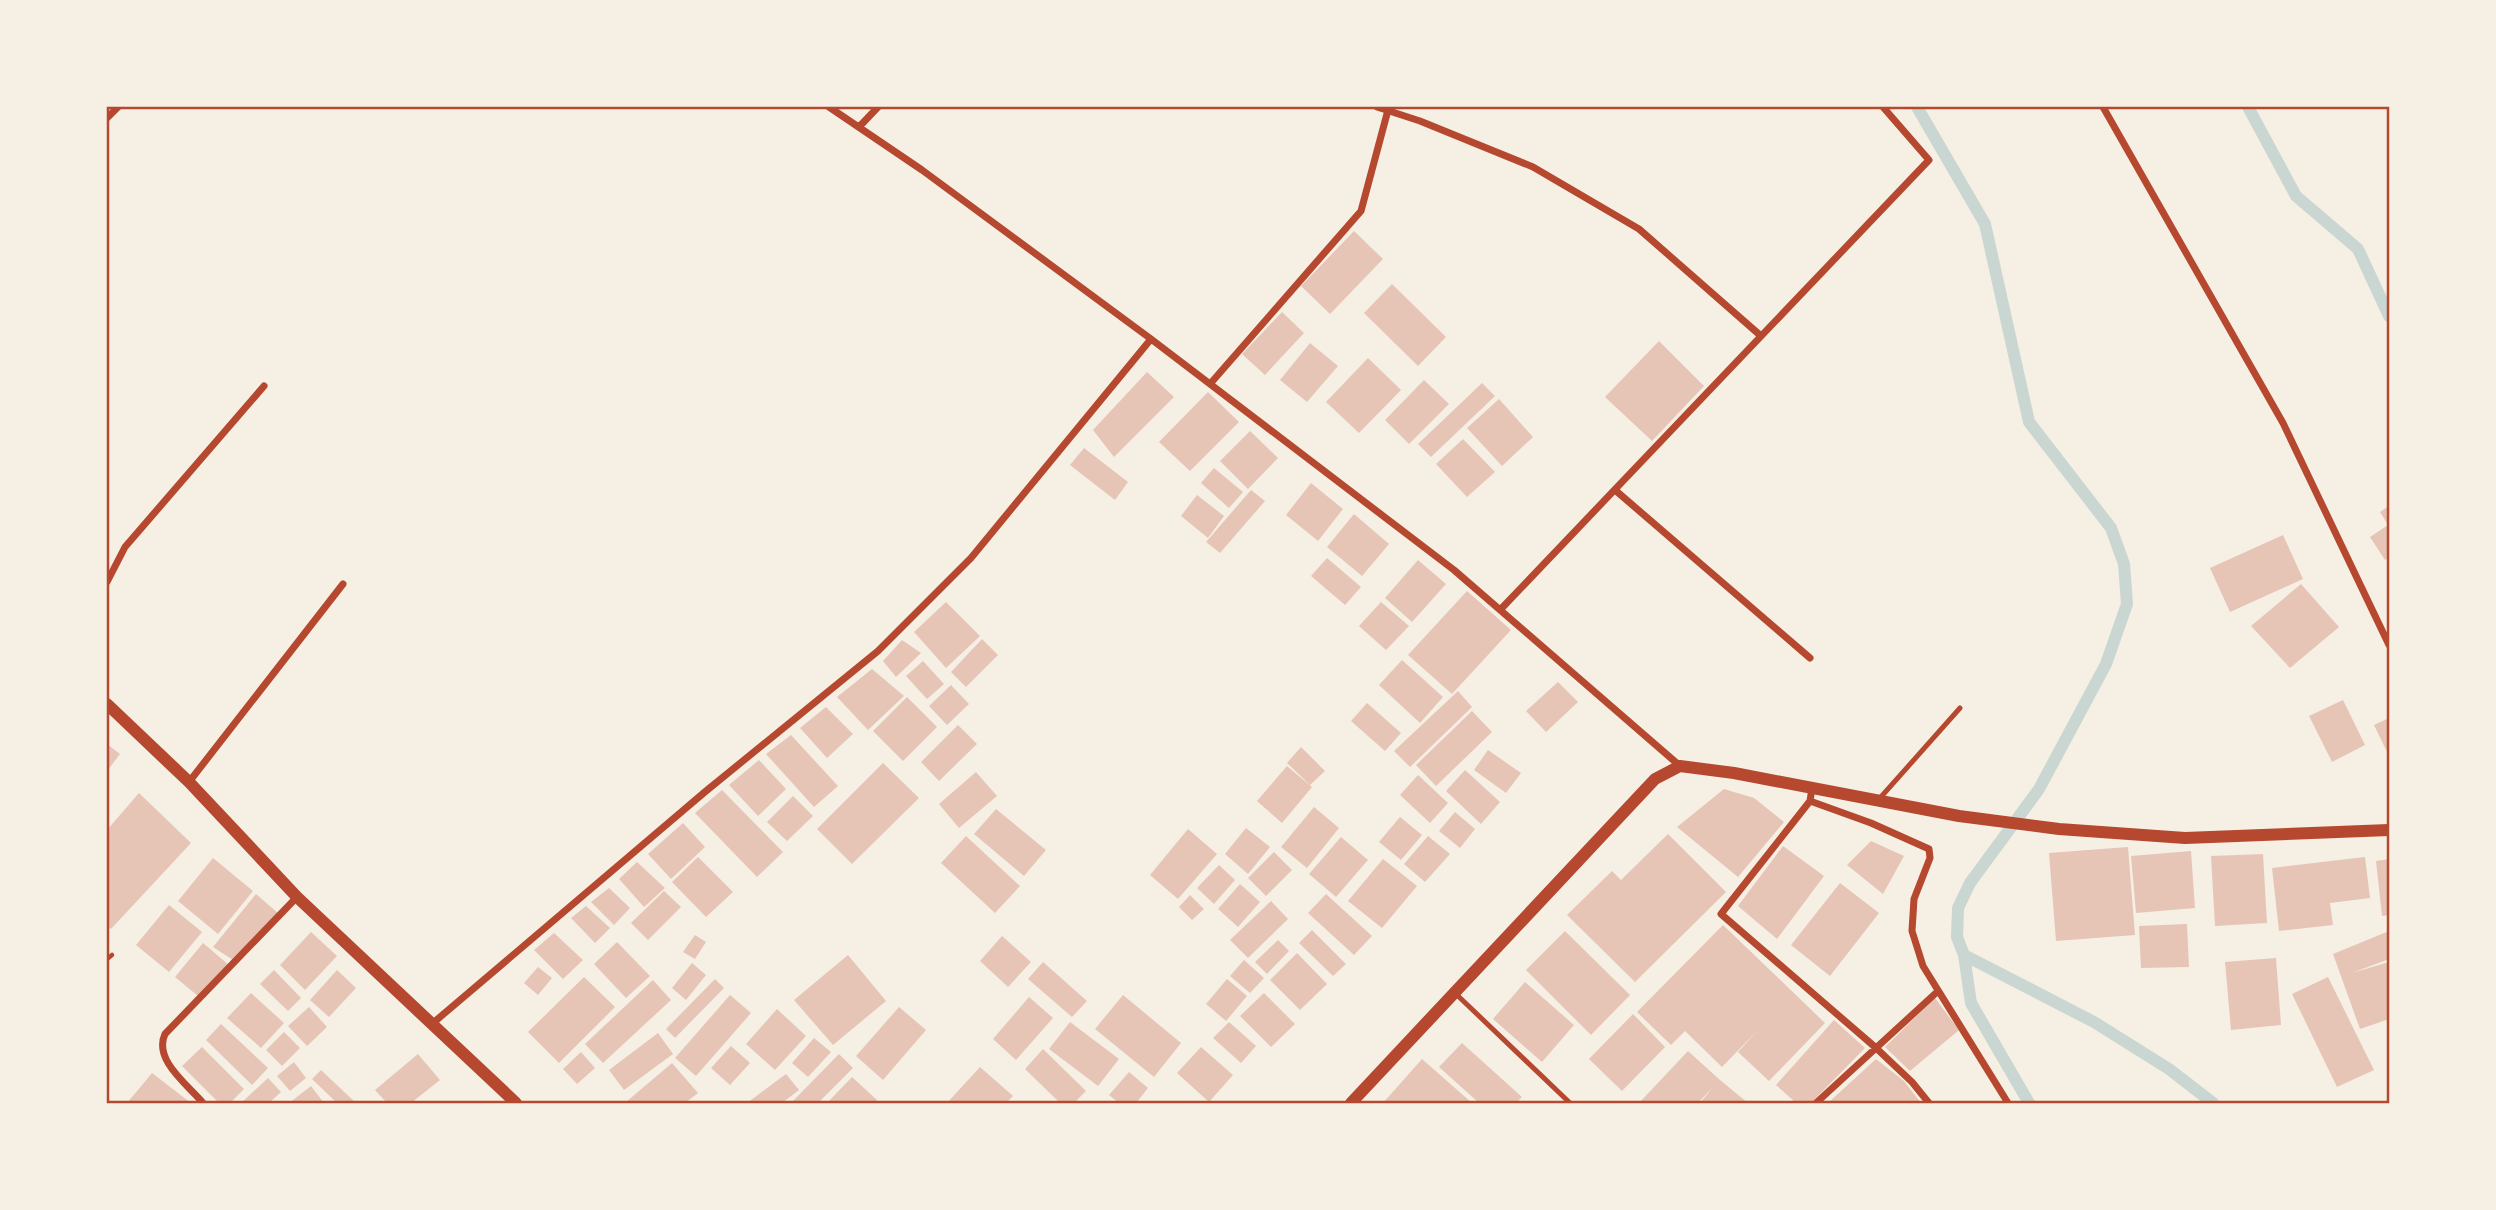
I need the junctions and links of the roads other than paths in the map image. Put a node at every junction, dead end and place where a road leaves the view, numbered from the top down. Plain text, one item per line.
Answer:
1 (118, 107) edge
2 (829, 107) edge
3 (878, 107) edge
4 (1377, 107) edge
5 (1884, 107) edge
6 (2103, 107) edge
7 (1388, 110) junction
8 (107, 118) edge
9 (859, 127) junction
10 (1760, 336) junction
11 (1151, 339) junction
12 (1210, 384) junction
13 (264, 386) dead end
14 (1615, 490) junction
15 (107, 582) edge
16 (343, 584) dead end
17 (1500, 610) junction
18 (2389, 645) edge
19 (1810, 659) dead end
20 (107, 704) edge
21 (1961, 708) dead end
22 (1680, 766) junction
23 (189, 782) junction
24 (1811, 794) junction
25 (1878, 800) junction
26 (2389, 830) edge
27 (297, 897) junction
28 (1454, 992) junction
29 (1937, 992) junction
30 (433, 1023) junction
31 (1875, 1046) junction
32 (203, 1103) edge
33 (516, 1103) edge
34 (1351, 1103) edge
35 (1570, 1103) edge
36 (1816, 1103) edge
37 (1929, 1103) edge
38 (2008, 1103) edge

1 - 8 street
2 - 9 street
3 - 9 street
4 - 7 street
5 - 10 street
6 - 18 street
7 - 10 street
7 - 12 street
9 - 11 street
10 - 14 street
11 - 12 street
11 - 30 street
12 - 17 street
13 - 15 street
14 - 17 street
14 - 19 street
16 - 23 street
17 - 22 street
20 - 23 street
21 - 25 lane
22 - 24 street
22 - 28 street
23 - 27 street
24 - 25 street
24 - 29 street
24 - 31 street
25 - 26 street
27 - 30 street
27 - 32 street
28 - 34 street
28 - 35 lane
29 - 31 street
29 - 38 street
30 - 33 street
31 - 36 street
31 - 37 street

